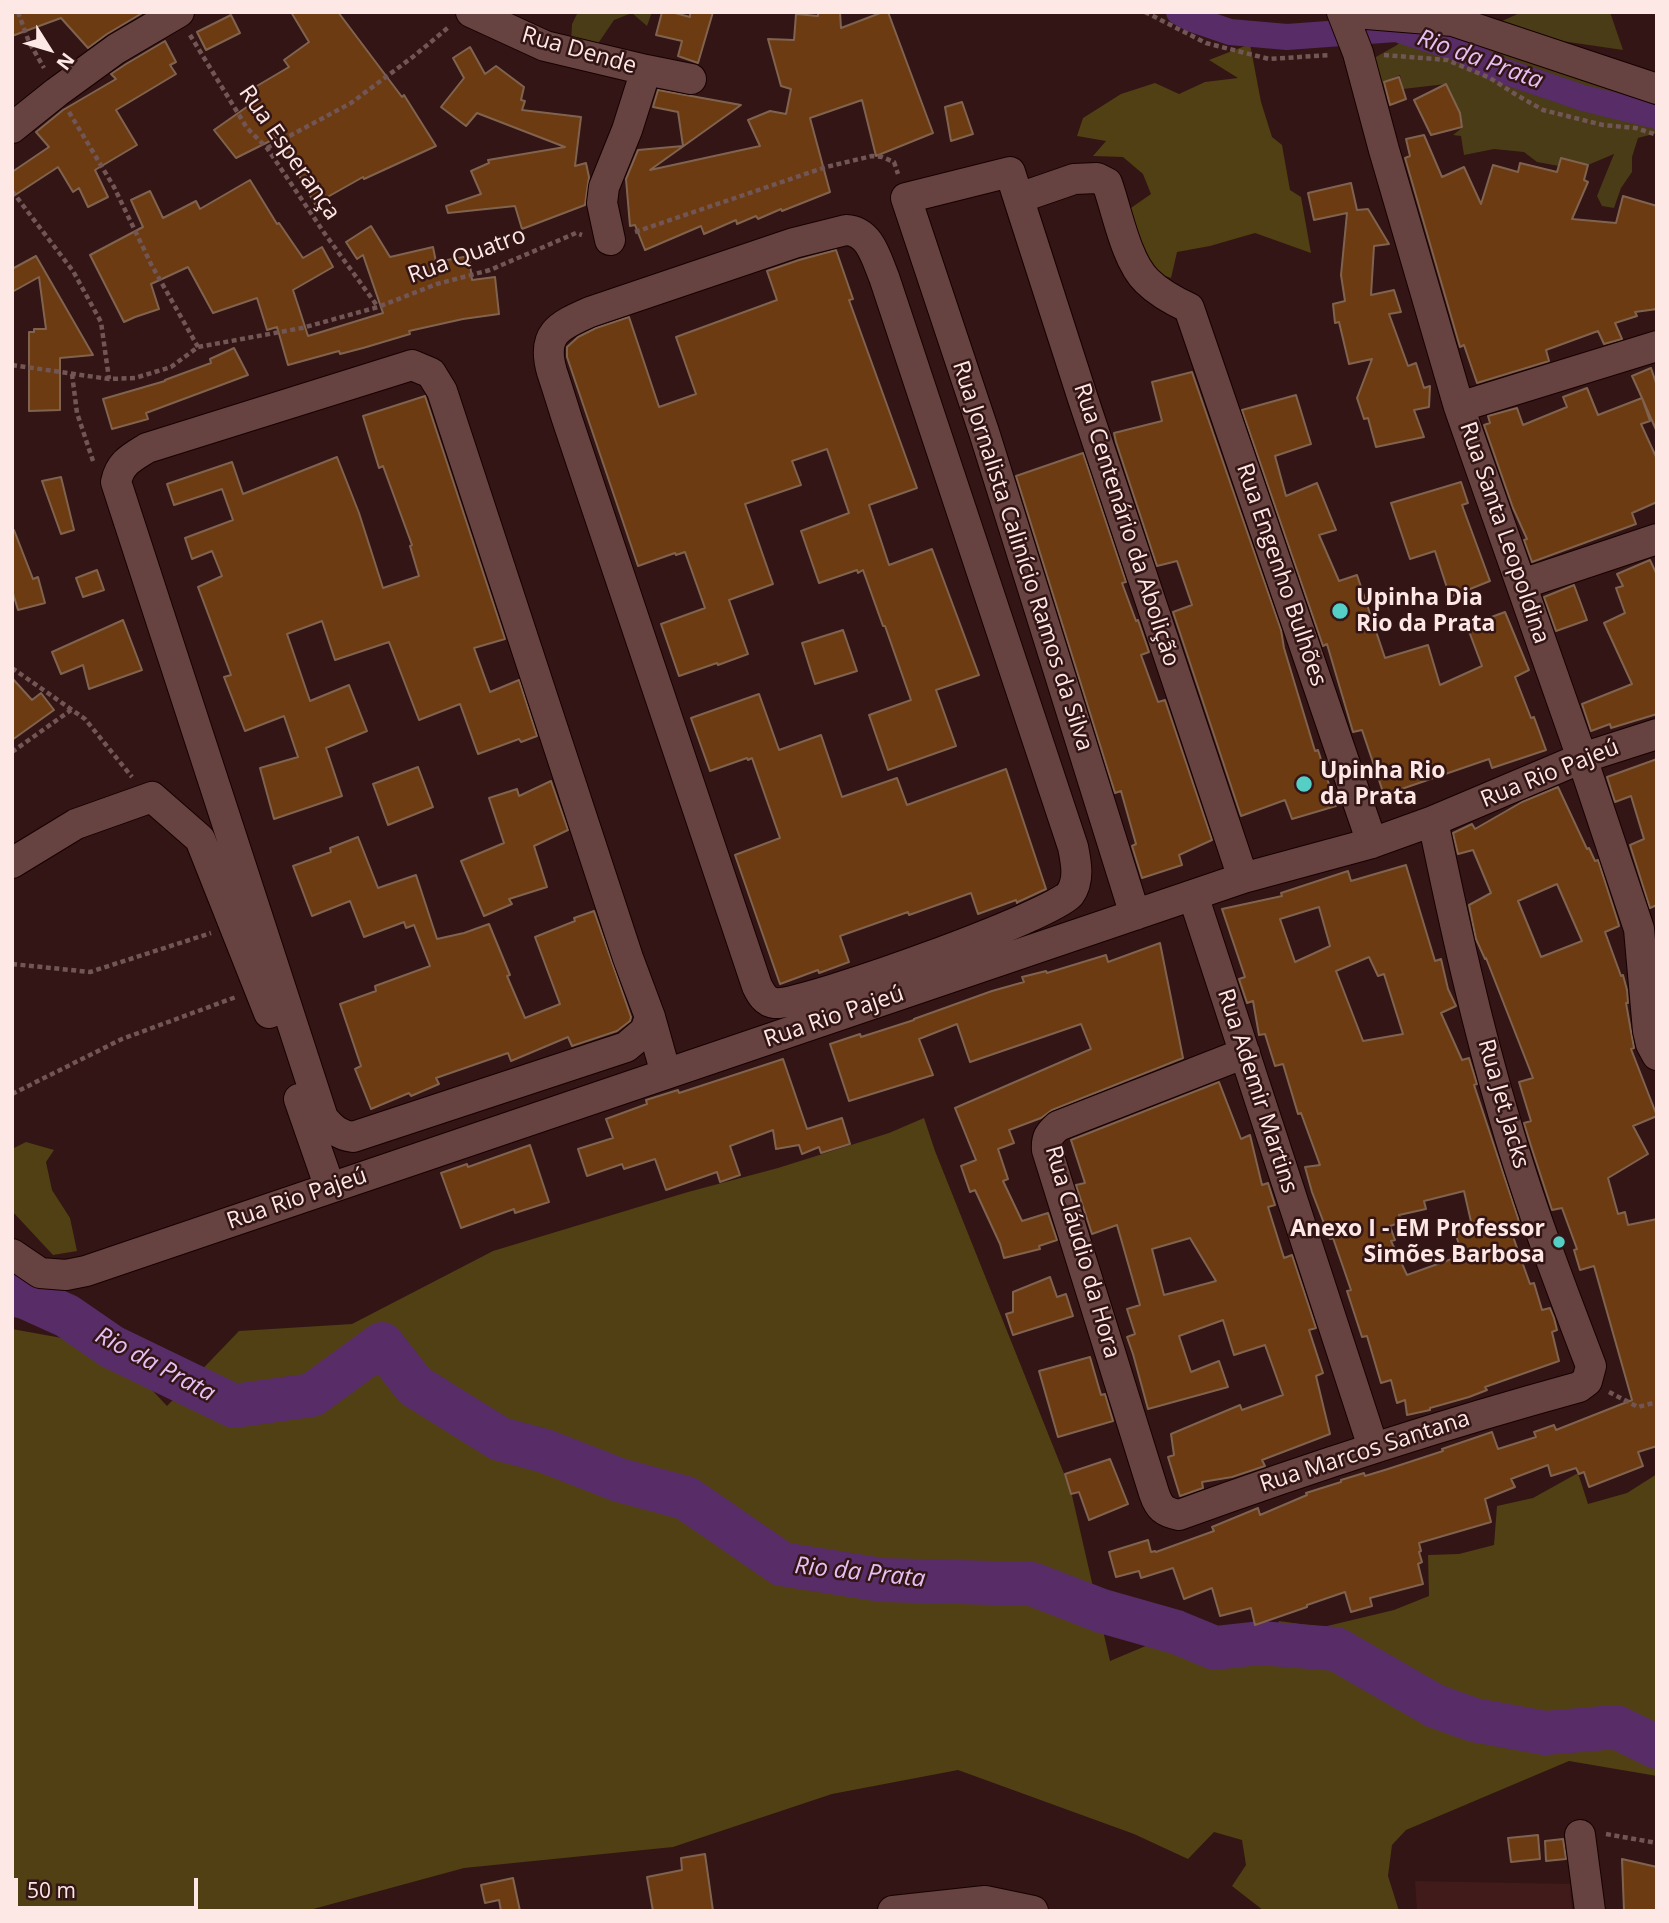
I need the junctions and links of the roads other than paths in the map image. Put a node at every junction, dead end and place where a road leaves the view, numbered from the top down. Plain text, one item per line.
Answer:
1 (1481, 12) edge
2 (178, 13) edge
3 (1343, 15) edge
4 (463, 17) edge
5 (1453, 21) junction
6 (646, 71) junction
7 (691, 79) dead end
8 (1657, 89) edge
9 (12, 128) edge
10 (1015, 185) junction
11 (610, 240) road end
12 (1657, 346) edge
13 (1460, 407) junction
14 (1657, 539) edge
15 (1522, 584) junction
16 (1657, 734) edge
17 (1582, 758) junction
18 (1433, 821) junction
19 (1372, 843) junction
20 (12, 863) edge
21 (1244, 878) junction
22 (1193, 895) junction
23 (1066, 898) junction
24 (1135, 915) junction
25 (1648, 926) edge
26 (1078, 934) junction
27 (650, 1017) junction
28 (1245, 1053) junction
29 (1657, 1055) edge
30 (666, 1074) junction
31 (330, 1188) junction
32 (12, 1254) edge
33 (1587, 1381) joint
34 (1373, 1447) junction
35 (1154, 1493) joint
36 (1580, 1835) road end
37 (985, 1906) edge
38 (893, 1911) edge
39 (1032, 1911) edge
40 (1590, 1911) edge

1 - 5 street
2 - 9 street
3 - 5 street
3 - 13 street, Rua Santa Leopoldina
4 - 6 street, Rua Dende
5 - 8 street
6 - 7 street, Rua Dende
6 - 11 street
10 - 19 street, Rua Engenho Bulhões
10 - 21 street, Rua Centenário da Abolição
10 - 24 street, Rua Jornalista Calinício Ramos da Silva
12 - 13 street
13 - 15 street, Rua Santa Leopoldina
14 - 15 street
15 - 17 street, Rua Santa Leopoldina
16 - 17 street, Rua Rio Pajeú
17 - 18 street, Rua Rio Pajeú
17 - 25 street, Rua Santa Leopoldina
18 - 19 street, Rua Rio Pajeú
18 - 33 street, Rua Jet Jacks
19 - 21 street, Rua Rio Pajeú
20 - 31 street
21 - 22 street, Rua Rio Pajeú
22 - 24 street, Rua Rio Pajeú
22 - 28 street, Rua Ademir Martins
23 - 23 street
23 - 26 street
24 - 26 street, Rua Rio Pajeú
25 - 29 street, Rua Santa Leopoldina
26 - 30 street, Rua Rio Pajeú
27 - 27 street
27 - 30 street
28 - 34 street, Rua Ademir Martins
28 - 35 street, Rua Cláudio da Hora
30 - 31 street, Rua Rio Pajeú
31 - 32 street, Rua Rio Pajeú
33 - 34 street, Rua Marcos Santana
34 - 35 street, Rua Marcos Santana
36 - 40 street
37 - 38 street
37 - 39 street

